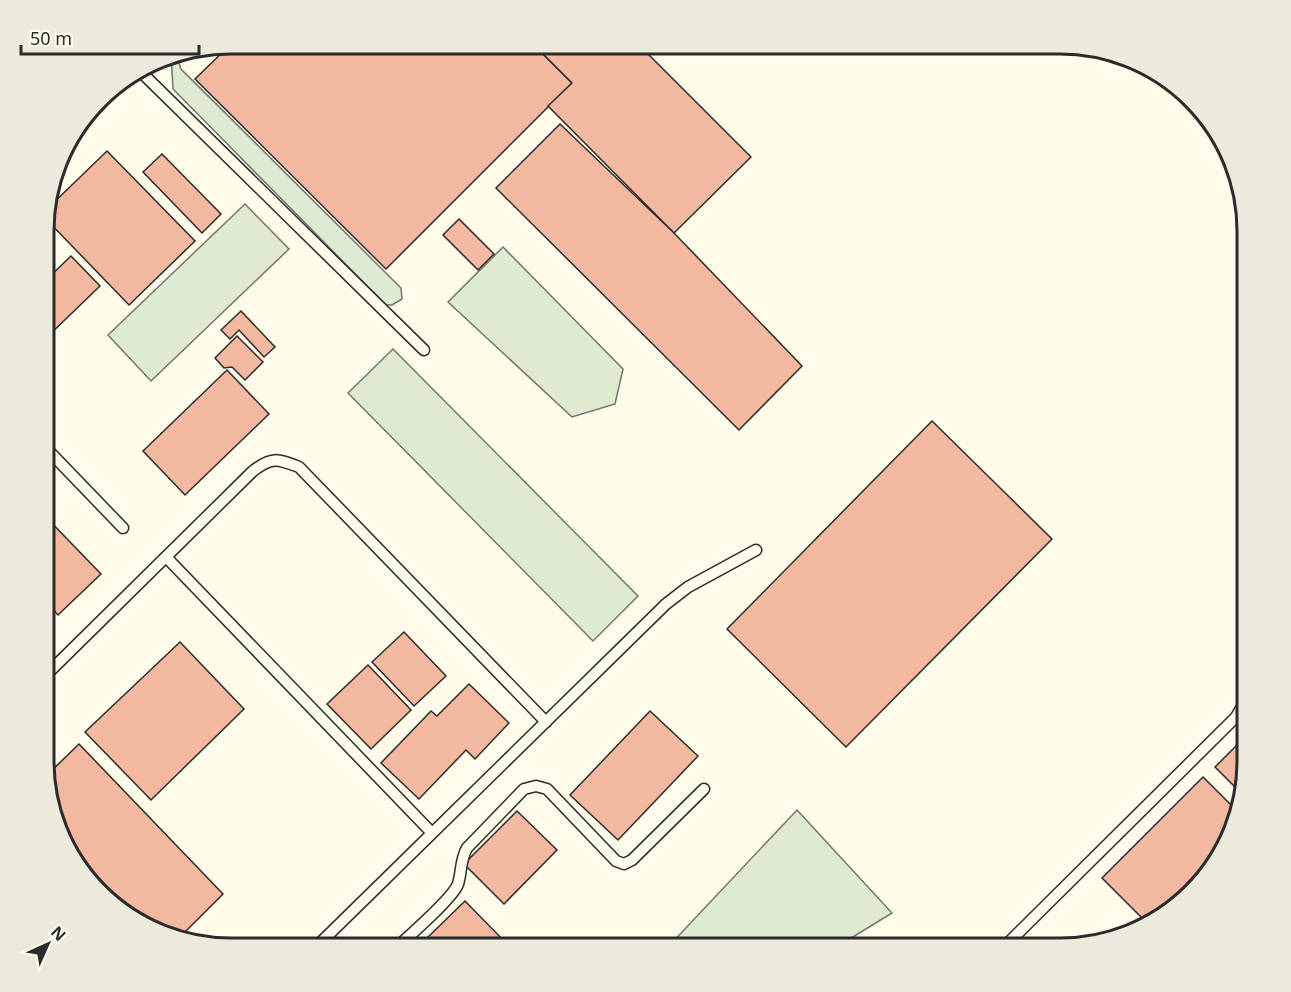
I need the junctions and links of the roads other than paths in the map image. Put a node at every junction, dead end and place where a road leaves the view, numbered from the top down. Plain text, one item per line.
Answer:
1 (145, 76) edge
2 (424, 350) dead end
3 (54, 456) edge
4 (123, 528) dead end
5 (756, 550) dead end
6 (166, 557) junction
7 (54, 667) edge
8 (1237, 715) edge
9 (546, 722) junction
10 (704, 789) dead end
11 (432, 833) junction
12 (325, 938) edge
13 (406, 938) edge
14 (1013, 938) edge

1 - 2 lane
3 - 4 lane
5 - 9 lane
6 - 7 lane
6 - 9 lane
6 - 11 lane
8 - 14 lane
9 - 11 lane
10 - 13 lane
11 - 12 lane

